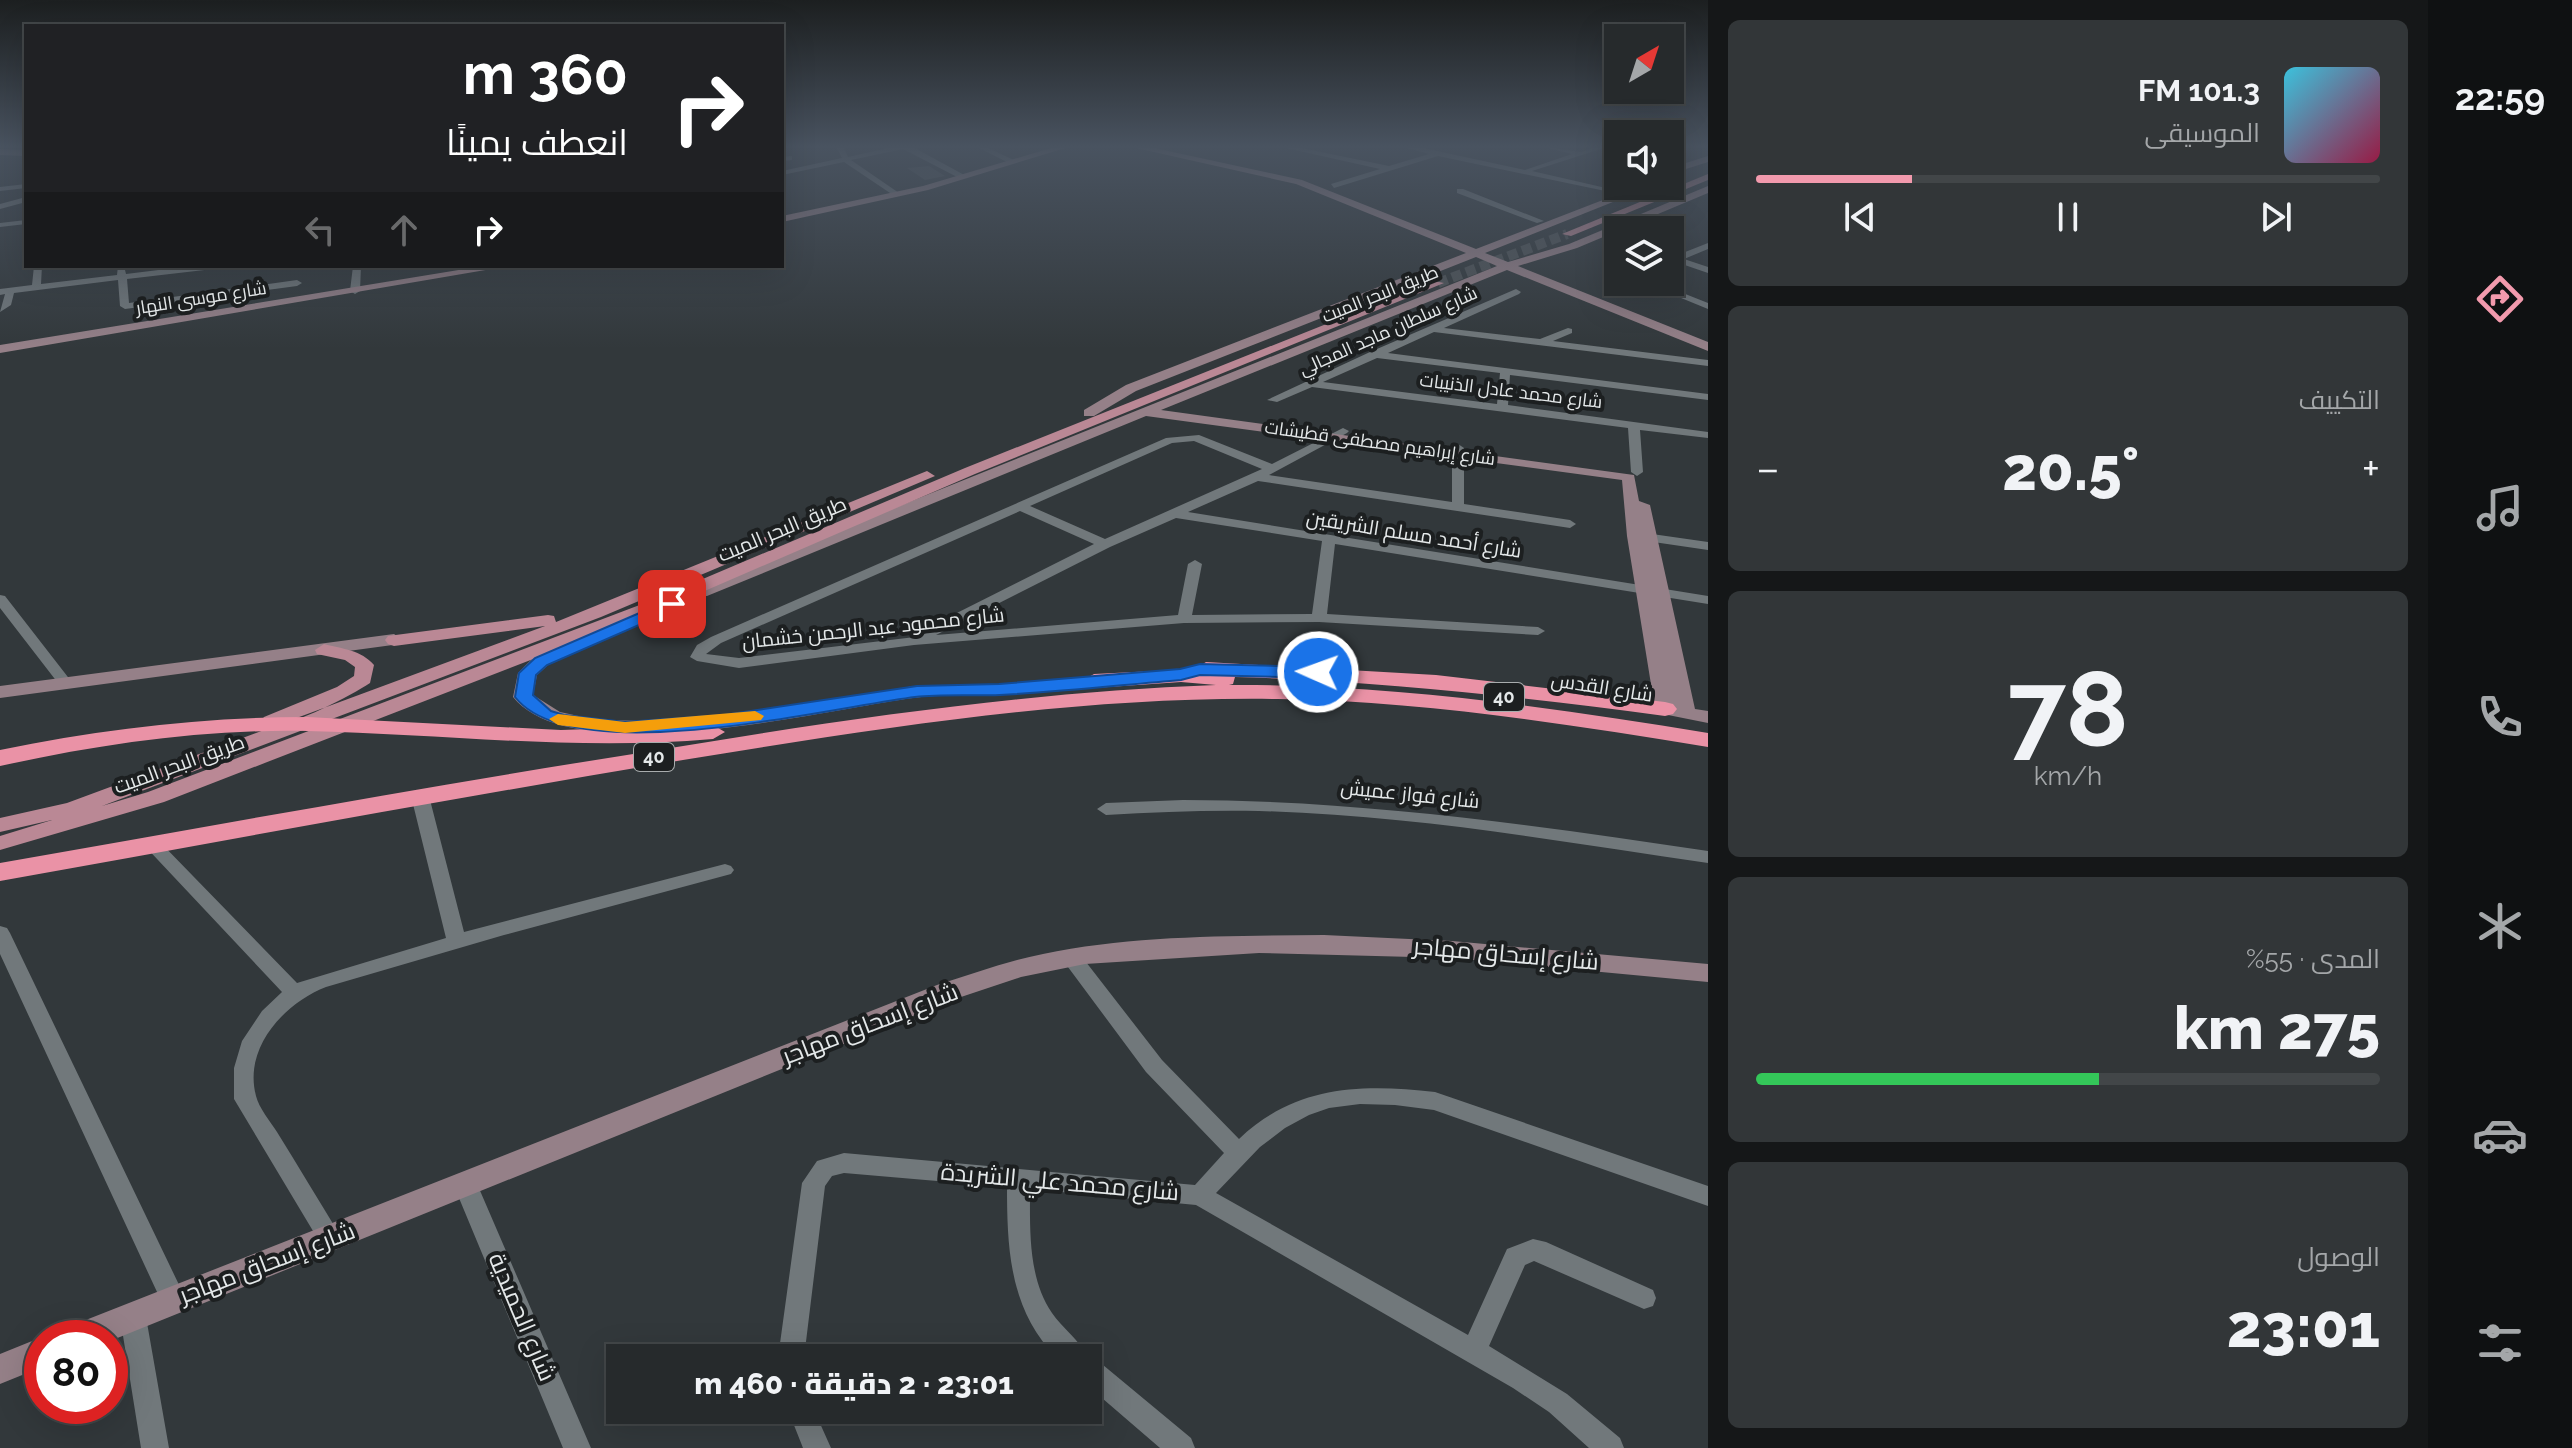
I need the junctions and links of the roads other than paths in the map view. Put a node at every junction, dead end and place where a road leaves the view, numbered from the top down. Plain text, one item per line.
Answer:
1 (808, 214) edge
2 (1389, 214) edge
3 (1391, 214) edge
4 (1520, 214) edge
5 (1559, 214) edge
6 (1579, 214) edge
7 (1606, 214) edge
8 (1613, 214) edge
9 (1627, 214) edge
10 (784, 219) edge
11 (1540, 221) junction
12 (24, 222) edge
13 (0, 225) edge
14 (1604, 232) edge
15 (1604, 233) edge
16 (1452, 239) junction
17 (1512, 241) junction
18 (1706, 248) edge
19 (1482, 252) junction
20 (1684, 256) edge
21 (1539, 257) junction
22 (1684, 263) edge
23 (1514, 265) junction
24 (38, 268) edge
25 (176, 268) edge
26 (357, 268) edge
27 (483, 268) edge
28 (1708, 270) edge
29 (121, 271) edge
30 (1438, 273) junction
31 (1481, 275) junction
32 (1539, 275) junction
33 (297, 283) dead end
34 (36, 288) junction
35 (355, 291) junction
36 (5, 292) edge
37 (1516, 292) dead end
38 (1683, 296) edge
39 (1708, 306) edge
40 (0, 309) edge
41 (1431, 329) junction
42 (1568, 331) dead end
43 (1540, 342) junction
44 (1708, 347) edge
45 (0, 349) edge
46 (1374, 354) junction
47 (1708, 363) edge
48 (1505, 372) junction
49 (1310, 383) junction
50 (1177, 397) junction
51 (1708, 397) edge
52 (1273, 400) dead end
53 (1502, 408) junction
54 (1136, 414) junction
55 (1634, 425) junction
56 (1338, 435) junction
57 (1708, 435) edge
58 (1459, 452) junction
59 (1270, 468) junction
60 (1631, 475) junction
61 (1257, 477) junction
62 (1022, 507) junction
63 (1458, 507) junction
64 (1177, 514) junction
65 (1570, 524) dead end
66 (1642, 537) junction
67 (1329, 541) junction
68 (1105, 544) junction
69 (1708, 546) edge
70 (1195, 564) dead end
71 (1653, 591) junction
72 (0, 600) edge
73 (1708, 600) edge
74 (595, 613) junction
75 (960, 617) junction
76 (1319, 618) junction
77 (1184, 619) junction
78 (1538, 631) dead end
79 (976, 636) junction
80 (394, 640) joint
81 (914, 641) junction
82 (324, 650) junction
83 (1181, 675) junction
84 (411, 680) junction
85 (66, 684) junction
86 (1305, 686) junction
87 (999, 690) junction
88 (0, 692) edge
89 (398, 703) junction
90 (1675, 711) junction
91 (1708, 717) edge
92 (1708, 728) edge
93 (1708, 740) edge
94 (0, 758) edge
95 (420, 796) junction
96 (1106, 809) dead end
97 (22, 820) junction
98 (0, 825) edge
99 (0, 843) edge
100 (151, 843) junction
101 (1708, 857) edge
102 (725, 870) dead end
103 (0, 872) edge
104 (456, 940) junction
105 (2, 941) edge
106 (1072, 958) junction
107 (1708, 973) edge
108 (295, 993) junction
109 (1238, 1153) junction
110 (1018, 1180) junction
111 (466, 1186) junction
112 (1200, 1195) junction
113 (1708, 1196) edge
114 (330, 1239) junction
115 (1644, 1298) dead end
116 (173, 1299) junction
117 (133, 1317) junction
118 (125, 1320) edge
119 (793, 1344) edge
120 (1061, 1344) edge
121 (1474, 1350) junction
122 (24, 1359) edge
123 (0, 1369) edge
124 (1102, 1381) edge
125 (807, 1424) edge
126 (155, 1448) edge
127 (577, 1448) edge
128 (817, 1448) edge
129 (1181, 1448) edge
130 (1610, 1448) edge

1 - 10 street
2 - 16 street
3 - 9 street
4 - 11 street
5 - 11 street
6 - 17 street
7 - 8 main road
11 - 16 street
12 - 13 street
14 - 17 street
15 - 21 street, طريق البحر الميت
16 - 19 street
16 - 30 street
17 - 19 street
18 - 20 street
19 - 23 street
19 - 30 street
21 - 23 street, طريق البحر الميت
21 - 32 street
22 - 28 street
23 - 31 street, طريق البحر الميت
23 - 32 street
24 - 34 street
25 - 29 street
26 - 35 street
27 - 35 street, شارع موسى النهار
29 - 33 street
29 - 34 street
30 - 31 street
30 - 74 main road
30 - 89 main road, طريق البحر الميت
31 - 32 street
31 - 50 street, طريق البحر الميت
32 - 44 street
34 - 36 street
35 - 45 street, شارع موسى النهار
36 - 40 street
37 - 41 street, شارع سلطان ماجد المجالي
38 - 39 street
41 - 43 street
41 - 46 street, شارع سلطان ماجد المجالي
42 - 43 street
43 - 47 street
46 - 48 street
46 - 49 street, شارع سلطان ماجد المجالي
48 - 51 street
48 - 53 street
49 - 52 street, شارع سلطان ماجد المجالي
49 - 53 street, شارع محمد عادل الذنيبات
50 - 54 street, طريق البحر الميت
50 - 56 street, شارع إبراهيم مصطفى قطيشات
53 - 55 street, شارع محمد عادل الذنيبات
54 - 56 street, شارع إبراهيم مصطفى قطيشات
54 - 87 street, طريق البحر الميت
55 - 57 street, شارع محمد عادل الذنيبات
55 - 60 street
56 - 58 street, شارع إبراهيم مصطفى قطيشات
56 - 59 street
58 - 60 street, شارع إبراهيم مصطفى قطيشات
58 - 63 street
59 - 61 street
59 - 62 street, شارع محمود عبد الرحمن خشمان
60 - 66 street
61 - 63 street
61 - 64 street
62 - 68 street
62 - 81 street, شارع محمود عبد الرحمن خشمان
63 - 65 street
64 - 67 street, شارع أحمد مسلم الشريقين
64 - 68 street
66 - 69 street
66 - 71 street
67 - 71 street, شارع أحمد مسلم الشريقين
67 - 76 street
68 - 75 street
70 - 77 street
71 - 73 street, شارع أحمد مسلم الشريقين
71 - 90 street
72 - 85 street
74 - 80 main road
74 - 84 main road
75 - 79 street
75 - 81 street
76 - 77 street, شارع محمود عبد الرحمن خشمان
76 - 78 street, شارع محمود عبد الرحمن خشمان
77 - 79 street, شارع محمود عبد الرحمن خشمان
79 - 81 street, شارع محمود عبد الرحمن خشمان
80 - 82 street
82 - 85 street
82 - 97 main road
83 - 86 highway, 40
83 - 87 highway, 40
83 - 90 highway
84 - 89 main road
84 - 97 main road
85 - 88 street
86 - 92 highway, شارع القدس / 40
86 - 93 highway, شارع القدس / 40
86 - 95 highway, 40
87 - 94 highway, 40
89 - 99 main road, طريق البحر الميت
90 - 91 street
95 - 100 highway, 40
95 - 104 street
96 - 101 street, شارع فواز عميش
97 - 98 main road
100 - 103 highway, 40
100 - 108 street
102 - 104 street
104 - 108 street
105 - 116 street
106 - 107 street, شارع إسحاق مهاجر
106 - 109 street
106 - 111 street, شارع إسحاق مهاجر
108 - 114 street
109 - 112 street
109 - 113 street
110 - 112 street, شارع محمد علي الشريدة
110 - 119 street, شارع محمد علي الشريدة
110 - 120 street
111 - 114 street, شارع إسحاق مهاجر
111 - 127 street, شارع الحميدية
112 - 121 street, شارع محمد علي الشريدة
114 - 116 street, شارع إسحاق مهاجر
115 - 121 street
116 - 117 street, شارع إسحاق مهاجر
117 - 118 street, شارع إسحاق مهاجر
117 - 126 street
121 - 130 street, شارع محمد علي الشريدة
122 - 123 street
124 - 129 street
125 - 128 street

